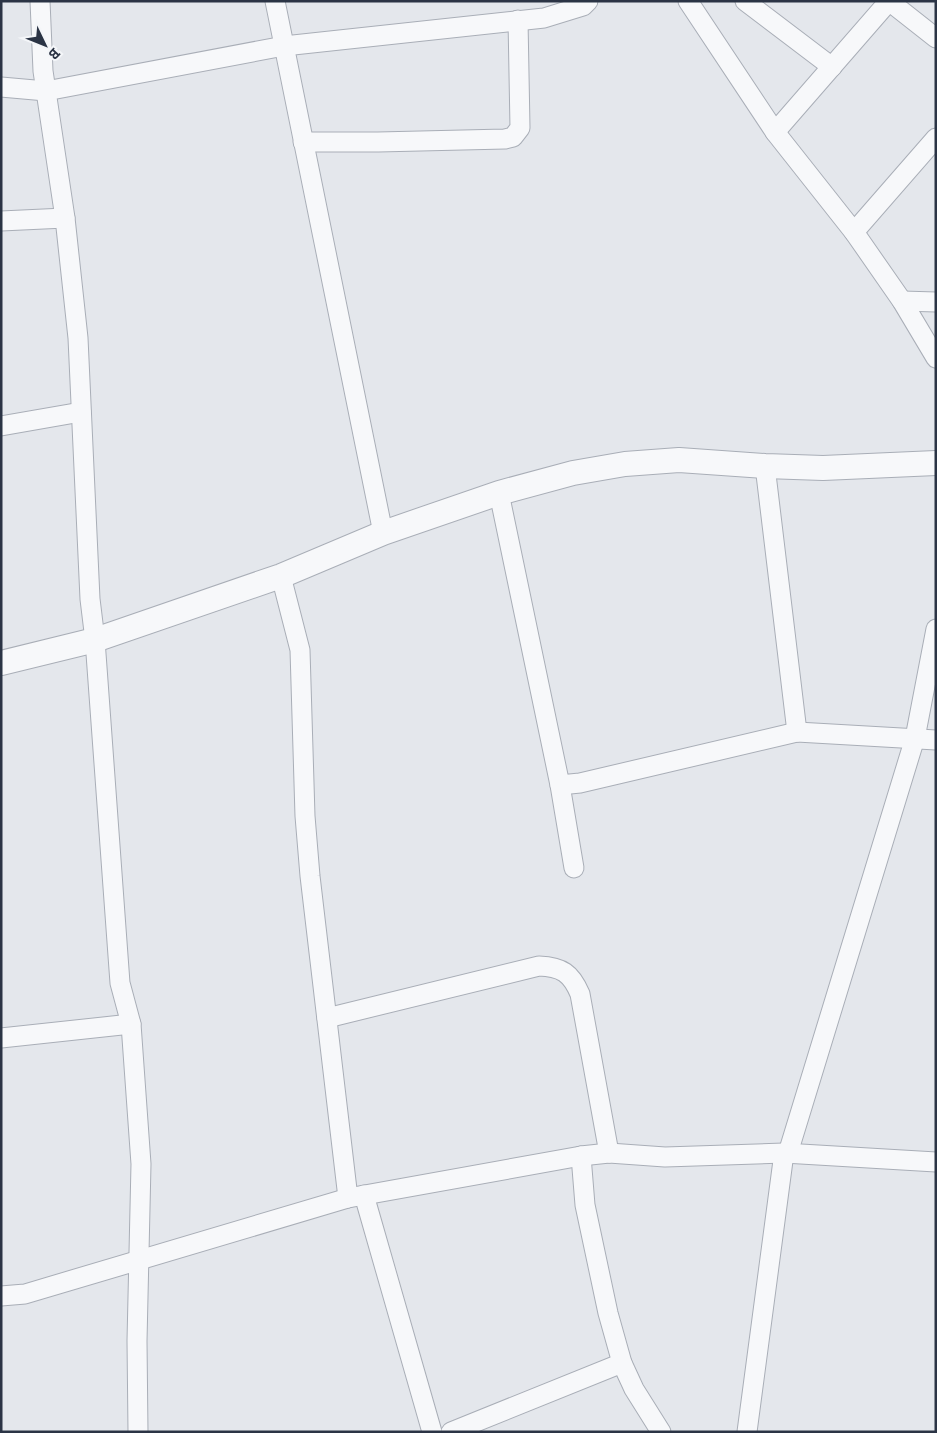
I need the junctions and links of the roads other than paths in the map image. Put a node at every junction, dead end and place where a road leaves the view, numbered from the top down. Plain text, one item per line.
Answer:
1 (40, 1) edge
2 (275, 1) edge
3 (588, 1) edge
4 (688, 1) edge
5 (745, 1) edge
6 (889, 1) edge
7 (518, 20) junction
8 (936, 38) edge
9 (284, 46) junction
10 (832, 66) junction
11 (1, 87) edge
12 (46, 91) junction
13 (774, 132) junction
14 (936, 138) edge
15 (303, 142) junction
16 (64, 218) junction
17 (1, 221) edge
18 (854, 232) junction
19 (902, 301) junction
20 (936, 302) edge
21 (936, 358) edge
22 (82, 412) junction
23 (1, 426) edge
24 (936, 463) edge
25 (765, 466) junction
26 (499, 493) junction
27 (383, 533) junction
28 (281, 576) junction
29 (936, 629) edge
30 (95, 640) junction
31 (1, 663) edge
32 (797, 732) junction
33 (915, 738) junction
34 (936, 740) edge
35 (560, 785) junction
36 (574, 868) dead end
37 (327, 1018) junction
38 (131, 1024) junction
39 (1, 1038) edge
40 (609, 1153) junction
41 (786, 1153) junction
42 (581, 1156) junction
43 (936, 1162) edge
44 (356, 1197) junction
45 (139, 1260) junction
46 (1, 1296) edge
47 (622, 1364) junction
48 (138, 1432) edge
49 (432, 1432) edge
50 (451, 1432) edge
51 (661, 1432) edge
52 (747, 1432) edge

1 - 12 street
2 - 9 street
3 - 7 street
4 - 13 street
5 - 10 street
6 - 8 street
6 - 10 street
7 - 9 street
7 - 15 street
9 - 12 street
9 - 15 street
10 - 13 street
11 - 12 street
12 - 16 street
13 - 18 street
14 - 18 street
15 - 27 street
16 - 17 street
16 - 22 street
18 - 19 street
19 - 20 street
19 - 21 street
22 - 23 street
22 - 30 street
24 - 25 street
25 - 26 street
25 - 32 street
26 - 27 street
26 - 35 street
27 - 28 street
28 - 30 street
28 - 37 street
29 - 33 street
30 - 31 street
30 - 38 street
32 - 33 street
32 - 35 street
33 - 34 street
33 - 41 street
35 - 36 street
37 - 40 street
37 - 44 street
38 - 39 street
38 - 45 street
40 - 41 street
40 - 42 street
41 - 43 street
41 - 52 street
42 - 44 street
42 - 47 street
44 - 45 street
44 - 49 street
45 - 46 street
45 - 48 street
47 - 50 street
47 - 51 street

